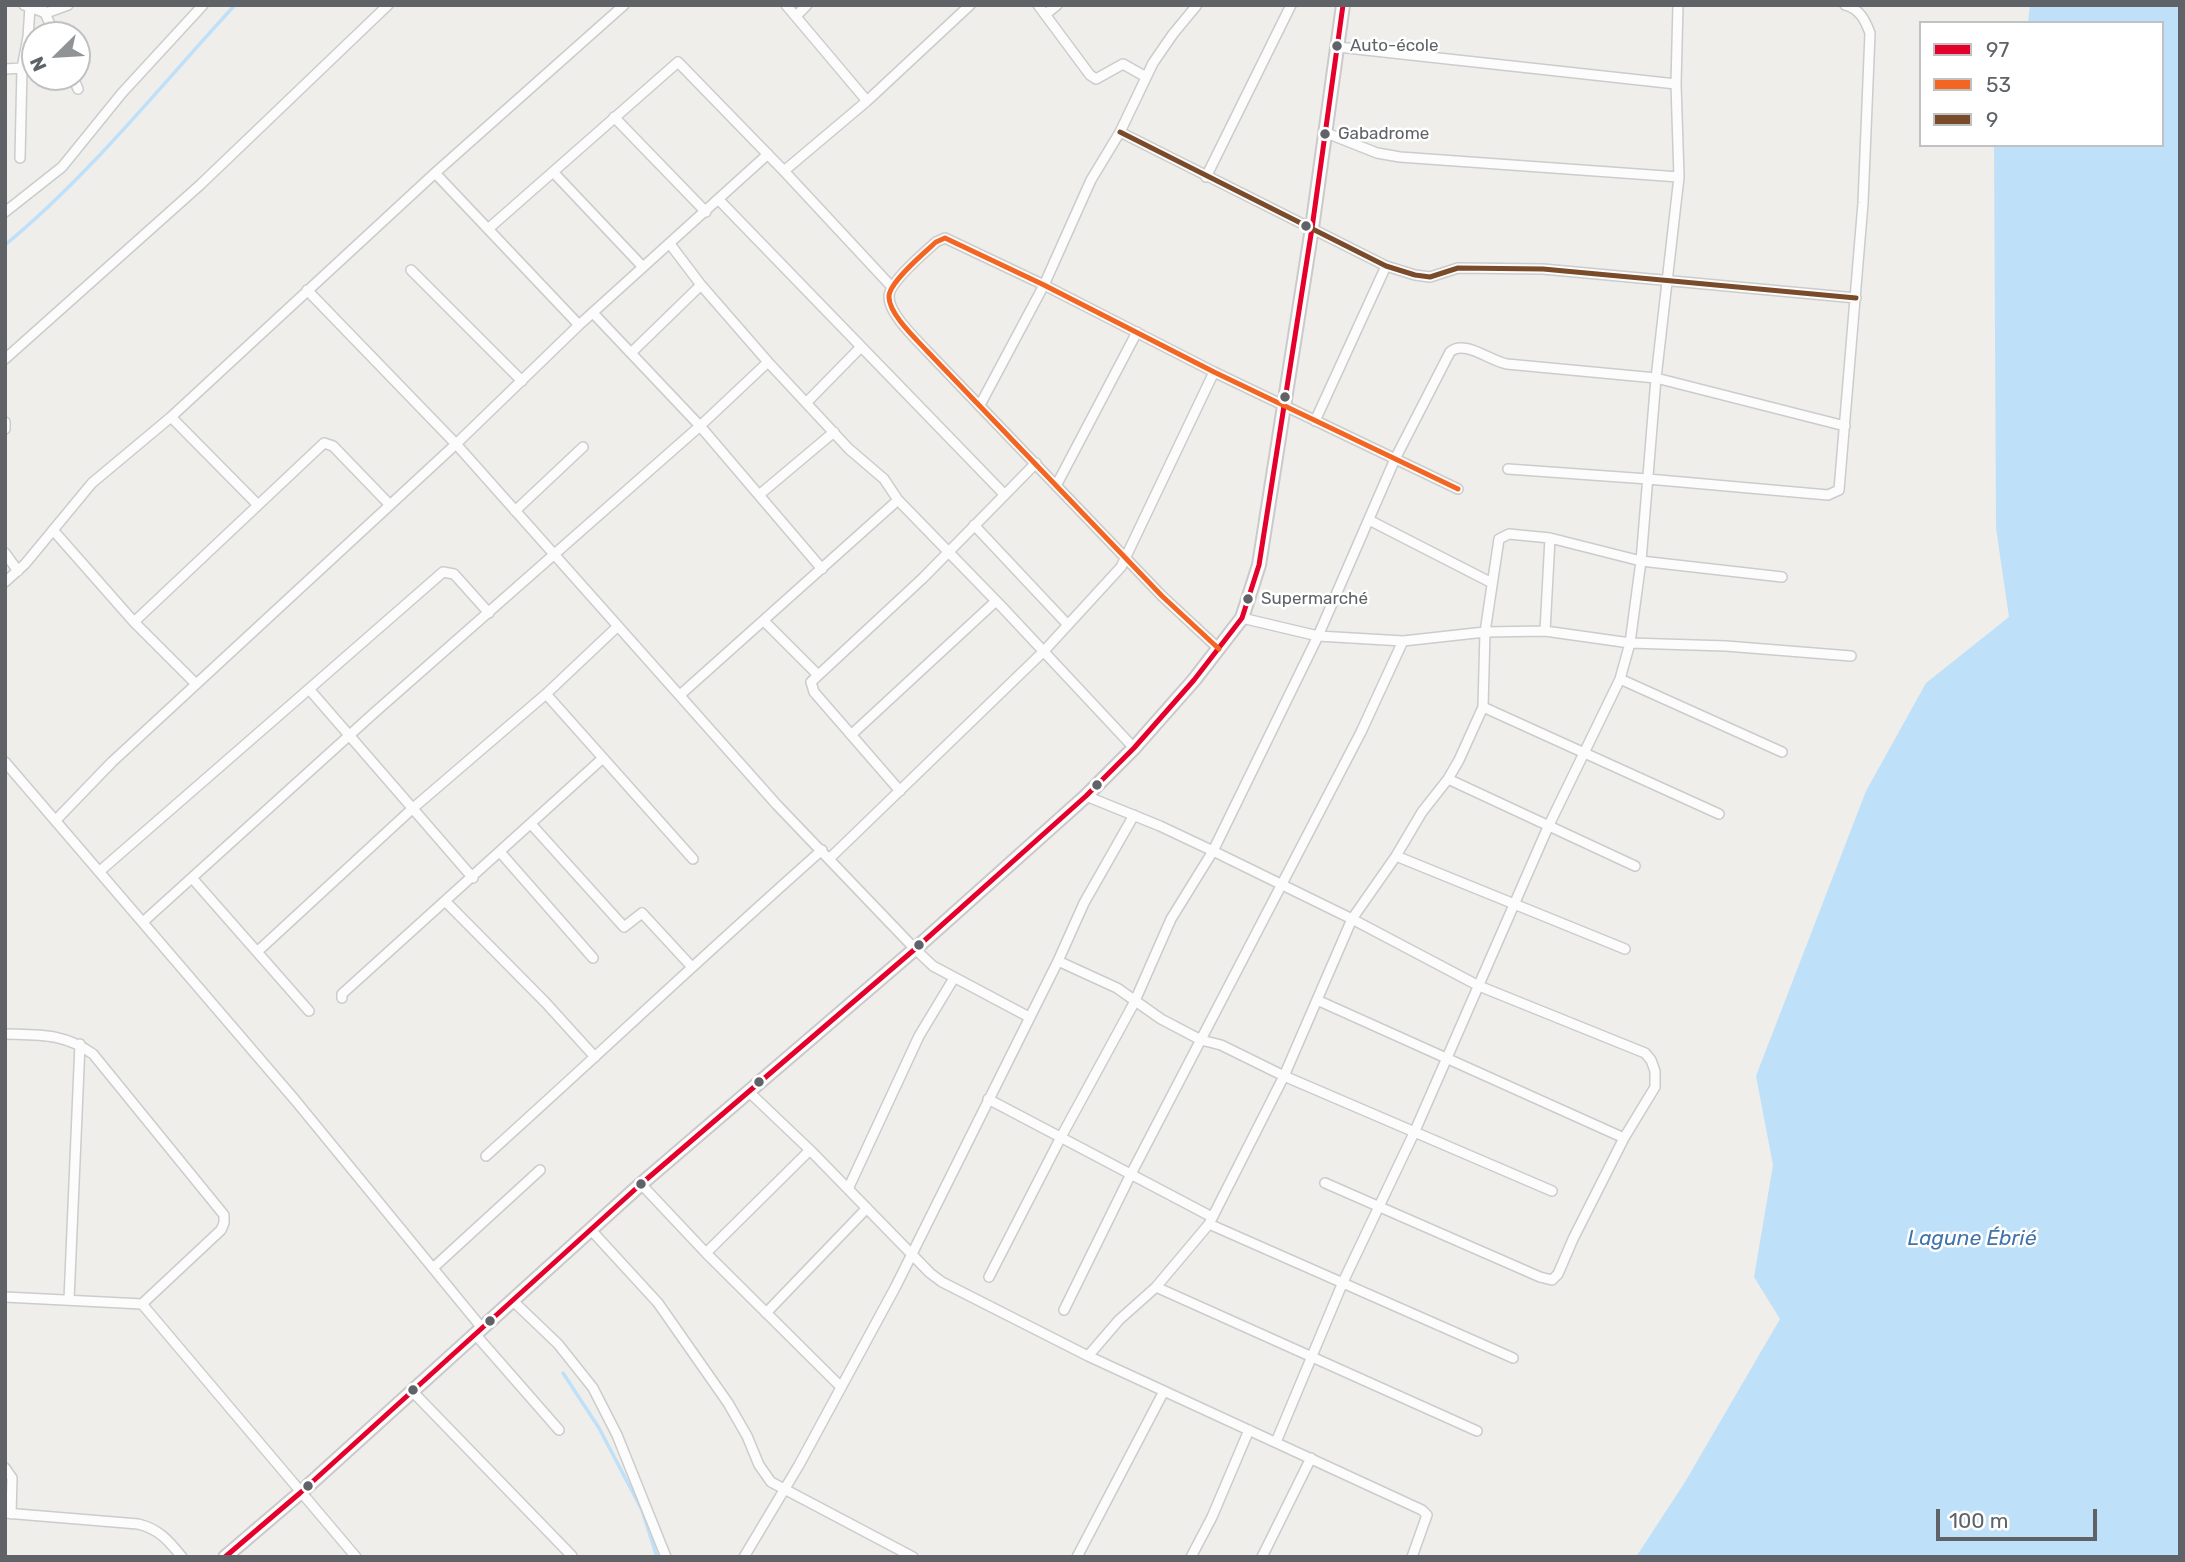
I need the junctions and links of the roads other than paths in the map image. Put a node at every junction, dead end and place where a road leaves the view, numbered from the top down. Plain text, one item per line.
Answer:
1 (68, 5) edge
2 (203, 5) edge
3 (388, 5) edge
4 (624, 5) edge
5 (786, 5) edge
6 (807, 5) edge
7 (971, 5) edge
8 (1038, 5) edge
9 (1057, 5) edge
10 (1197, 5) edge
11 (1291, 5) edge
12 (1343, 5) edge
13 (1678, 5) edge
14 (1845, 5) edge
15 (27, 6) edge
16 (44, 9) edge
17 (1046, 15) junction
18 (796, 16) junction
19 (1338, 47) junction
20 (1146, 77) junction
21 (1676, 84) junction
22 (21, 91) edge
23 (867, 102) junction
24 (614, 117) junction
25 (1120, 132) junction
26 (1324, 132) junction
27 (768, 155) junction
28 (20, 158) dead end
29 (785, 171) junction
30 (435, 173) junction
31 (554, 173) junction
32 (1206, 177) junction
33 (1679, 177) junction
34 (719, 200) junction
35 (5, 212) edge
36 (706, 212) junction
37 (1312, 228) junction
38 (488, 229) junction
39 (670, 244) junction
40 (1386, 266) junction
41 (643, 267) junction
42 (411, 270) dead end
43 (1668, 281) junction
44 (701, 285) junction
45 (1044, 285) junction
46 (891, 286) junction
47 (307, 290) junction
48 (1856, 298) junction
49 (593, 313) junction
50 (579, 325) junction
51 (1137, 332) junction
52 (860, 348) junction
53 (631, 353) junction
54 (5, 359) edge
55 (768, 362) junction
56 (1214, 372) junction
57 (1656, 378) junction
58 (522, 381) junction
59 (806, 403) junction
60 (980, 405) junction
61 (1284, 405) junction
62 (170, 417) junction
63 (1315, 421) junction
64 (5, 422) edge
65 (700, 426) junction
66 (1845, 426) junction
67 (5, 429) edge
68 (834, 432) junction
69 (456, 444) junction
70 (583, 447) dead end
71 (1395, 459) junction
72 (1036, 463) junction
73 (1508, 469) dead end
74 (1648, 478) junction
75 (1056, 484) junction
76 (1458, 489) dead end
77 (1004, 494) junction
78 (759, 495) junction
79 (898, 500) junction
80 (258, 505) junction
81 (390, 505) junction
82 (515, 511) junction
83 (1369, 520) junction
84 (974, 525) junction
85 (53, 530) junction
86 (1550, 538) junction
87 (947, 551) junction
88 (5, 553) edge
89 (554, 555) junction
90 (1127, 556) junction
91 (1641, 561) junction
92 (822, 569) junction
93 (18, 571) junction
94 (1782, 577) dead end
95 (5, 582) edge
96 (1492, 583) junction
97 (996, 601) junction
98 (489, 613) junction
99 (1242, 618) junction
100 (764, 621) junction
101 (134, 622) junction
102 (1068, 625) junction
103 (618, 626) junction
104 (1545, 631) junction
105 (1485, 632) junction
106 (1318, 636) junction
107 (1403, 641) junction
108 (1630, 643) junction
109 (1219, 649) junction
110 (1044, 652) junction
111 (1851, 656) dead end
112 (818, 675) junction
113 (1620, 679) junction
114 (196, 684) junction
115 (309, 689) junction
116 (546, 694) junction
117 (680, 695) junction
118 (1483, 707) junction
119 (852, 735) junction
120 (350, 736) junction
121 (1134, 748) junction
122 (1782, 752) dead end
123 (1582, 753) junction
124 (603, 758) junction
125 (5, 762) edge
126 (1448, 779) junction
127 (900, 791) junction
128 (1086, 796) junction
129 (412, 809) junction
130 (1719, 814) dead end
131 (1134, 815) junction
132 (57, 820) junction
133 (531, 824) junction
134 (1548, 827) junction
135 (822, 850) junction
136 (1213, 851) junction
137 (500, 852) junction
138 (1396, 856) junction
139 (830, 858) junction
140 (693, 859) dead end
141 (1636, 866) dead end
142 (100, 871) junction
143 (192, 878) junction
144 (473, 878) junction
145 (1281, 884) junction
146 (446, 902) junction
147 (1516, 906) junction
148 (1352, 919) junction
149 (143, 922) junction
150 (915, 949) junction
151 (1625, 949) dead end
152 (258, 951) junction
153 (593, 958) dead end
154 (1058, 961) junction
155 (691, 966) junction
156 (954, 978) junction
157 (1479, 986) junction
158 (342, 998) dead end
159 (1317, 1000) junction
160 (1134, 1003) junction
161 (309, 1011) dead end
162 (1029, 1017) junction
163 (5, 1034) edge
164 (1201, 1040) junction
165 (80, 1044) junction
166 (595, 1057) junction
167 (1447, 1059) junction
168 (1284, 1076) junction
169 (748, 1091) junction
170 (988, 1099) junction
171 (1414, 1133) junction
172 (1061, 1137) junction
173 (1623, 1138) junction
174 (810, 1150) junction
175 (486, 1156) dead end
176 (540, 1170) dead end
177 (1131, 1174) junction
178 (1325, 1183) dead end
179 (641, 1184) junction
180 (848, 1189) junction
181 (1552, 1191) dead end
182 (1379, 1207) junction
183 (867, 1208) junction
184 (1210, 1221) junction
185 (592, 1230) junction
186 (706, 1254) junction
187 (912, 1254) junction
188 (433, 1268) junction
189 (989, 1277) dead end
190 (1343, 1282) junction
191 (1156, 1287) junction
192 (5, 1297) edge
193 (69, 1300) junction
194 (512, 1300) junction
195 (142, 1304) junction
196 (1064, 1310) dead end
197 (766, 1313) junction
198 (479, 1331) junction
199 (1088, 1356) junction
200 (1311, 1357) junction
201 (1513, 1358) dead end
202 (841, 1387) junction
203 (412, 1391) junction
204 (1164, 1391) junction
205 (559, 1430) dead end
206 (1249, 1430) junction
207 (1477, 1431) dead end
208 (1276, 1442) junction
209 (1311, 1458) junction
210 (5, 1468) edge
211 (785, 1491) junction
212 (300, 1493) junction
213 (8, 1514) edge
214 (572, 1556) edge
215 (182, 1557) edge
216 (225, 1557) edge
217 (356, 1557) edge
218 (666, 1557) edge
219 (744, 1557) edge
220 (913, 1557) edge
221 (1077, 1557) edge
222 (1191, 1557) edge
223 (1262, 1557) edge
224 (1412, 1557) edge

1 - 16 street
2 - 35 street
3 - 54 street
4 - 30 street
5 - 18 street
6 - 18 street
7 - 23 street
8 - 17 street
9 - 17 street
10 - 20 street
11 - 32 street
12 - 19 street
13 - 21 street
14 - 48 street
15 - 16 street
17 - 20 street
18 - 23 street
19 - 21 street
19 - 26 street
20 - 25 street
21 - 33 street
22 - 28 street
23 - 29 street
24 - 27 street
24 - 31 street
24 - 36 street
25 - 32 street
25 - 45 street
26 - 33 street
26 - 37 street
27 - 29 street
27 - 34 street
29 - 46 street
30 - 38 street
30 - 47 street
31 - 38 street
31 - 41 street
32 - 37 street
33 - 43 street
34 - 36 street
34 - 52 street
36 - 39 street
37 - 40 street
37 - 61 street
38 - 50 street
39 - 41 street
39 - 44 street
40 - 43 street
40 - 63 street
41 - 49 street
42 - 58 street
43 - 48 street
43 - 57 street
44 - 53 street
44 - 55 street
45 - 46 street
45 - 51 street
45 - 60 street
46 - 60 street
47 - 62 street
47 - 69 street
48 - 66 street
49 - 50 street
49 - 53 street
50 - 58 street
51 - 56 street
51 - 75 street
52 - 59 street
52 - 77 street
53 - 65 street
55 - 59 street
55 - 65 street
56 - 61 street
56 - 90 street
57 - 66 street
57 - 71 street
57 - 74 street
58 - 69 street
59 - 68 street
60 - 72 street
61 - 63 street
61 - 99 street
62 - 80 street
62 - 85 street
63 - 71 street
64 - 67 street
65 - 78 street
65 - 89 street
66 - 74 street
68 - 78 street
68 - 79 street
69 - 81 street
69 - 82 street
70 - 82 street
71 - 76 street
71 - 83 street
72 - 75 street
72 - 77 street
73 - 74 street
74 - 91 street
75 - 90 street
77 - 84 street
78 - 92 street
79 - 87 street
79 - 92 street
80 - 81 street
80 - 101 street
81 - 114 street
82 - 89 street
83 - 96 street
83 - 106 street
84 - 87 street
84 - 102 street
85 - 93 street
85 - 101 street
86 - 91 street
86 - 96 street
86 - 104 street
87 - 97 street
87 - 112 street
88 - 93 street
89 - 98 street
89 - 103 street
90 - 102 street
90 - 109 street
91 - 94 street
91 - 108 street
92 - 100 street
93 - 95 street
96 - 105 street
97 - 110 street
97 - 119 street
98 - 115 street
98 - 120 street
99 - 106 street
99 - 109 street
100 - 112 street
100 - 117 street
101 - 114 street
102 - 110 street
103 - 116 street
103 - 117 street
104 - 105 street
104 - 108 street
105 - 107 street
105 - 118 street
106 - 107 street
106 - 136 street
107 - 145 street
108 - 111 street
108 - 113 street
109 - 121 street
110 - 121 street
110 - 127 street
112 - 119 street
113 - 122 street
113 - 123 street
114 - 132 street
115 - 120 street
115 - 142 street
116 - 124 street
116 - 129 street
117 - 135 street
118 - 123 street
118 - 126 street
119 - 127 street
120 - 129 street
120 - 143 street
121 - 128 street
123 - 130 street
123 - 134 street
124 - 133 street
124 - 140 street
125 - 132 street
126 - 134 street
126 - 138 street
127 - 139 street
128 - 131 street
128 - 150 street
129 - 144 street
129 - 152 street
131 - 136 street
131 - 154 street
132 - 142 street
133 - 137 street
133 - 155 street
134 - 141 street
134 - 147 street
135 - 139 street
135 - 155 street
136 - 145 street
136 - 160 street
137 - 144 street
137 - 153 street
138 - 147 street
138 - 148 street
139 - 150 street
142 - 149 street
143 - 149 street
143 - 152 street
144 - 146 street
145 - 148 street
145 - 164 street
146 - 158 street
146 - 166 street
147 - 151 street
147 - 157 street
148 - 157 street
148 - 159 street
149 - 188 street
150 - 156 street
150 - 169 street
152 - 161 street
154 - 160 street
154 - 162 street
155 - 166 street
156 - 162 street
156 - 180 street
157 - 167 street
157 - 173 street
159 - 167 street
159 - 168 street
160 - 164 street
160 - 172 street
162 - 170 street
163 - 165 street
164 - 168 street
164 - 177 street
165 - 193 street
165 - 195 street
166 - 175 street
167 - 171 street
167 - 173 street
168 - 171 street
168 - 184 street
169 - 174 street
169 - 179 street
170 - 172 street
170 - 187 street
171 - 181 street
171 - 182 street
172 - 177 street
172 - 189 street
173 - 182 street
174 - 180 street
174 - 186 street
176 - 188 street
177 - 184 street
177 - 196 street
178 - 182 street
179 - 185 street
179 - 186 street
180 - 183 street
182 - 190 street
183 - 187 street
183 - 197 street
184 - 190 street
184 - 191 street
185 - 194 street
185 - 211 street
186 - 197 street
187 - 199 street
187 - 202 street
188 - 198 street
190 - 200 street
190 - 201 street
191 - 199 street
191 - 200 street
192 - 193 street
193 - 195 street
194 - 198 street
194 - 218 street
195 - 212 street
197 - 202 street
198 - 203 street
198 - 205 street
199 - 204 street
200 - 207 street
200 - 208 street
202 - 211 street
203 - 212 street
203 - 214 street
204 - 206 street
204 - 221 street
206 - 208 street
206 - 222 street
208 - 209 street
209 - 223 street
209 - 224 street
210 - 213 street
211 - 219 street
211 - 220 street
212 - 216 street
212 - 217 street
213 - 215 street

